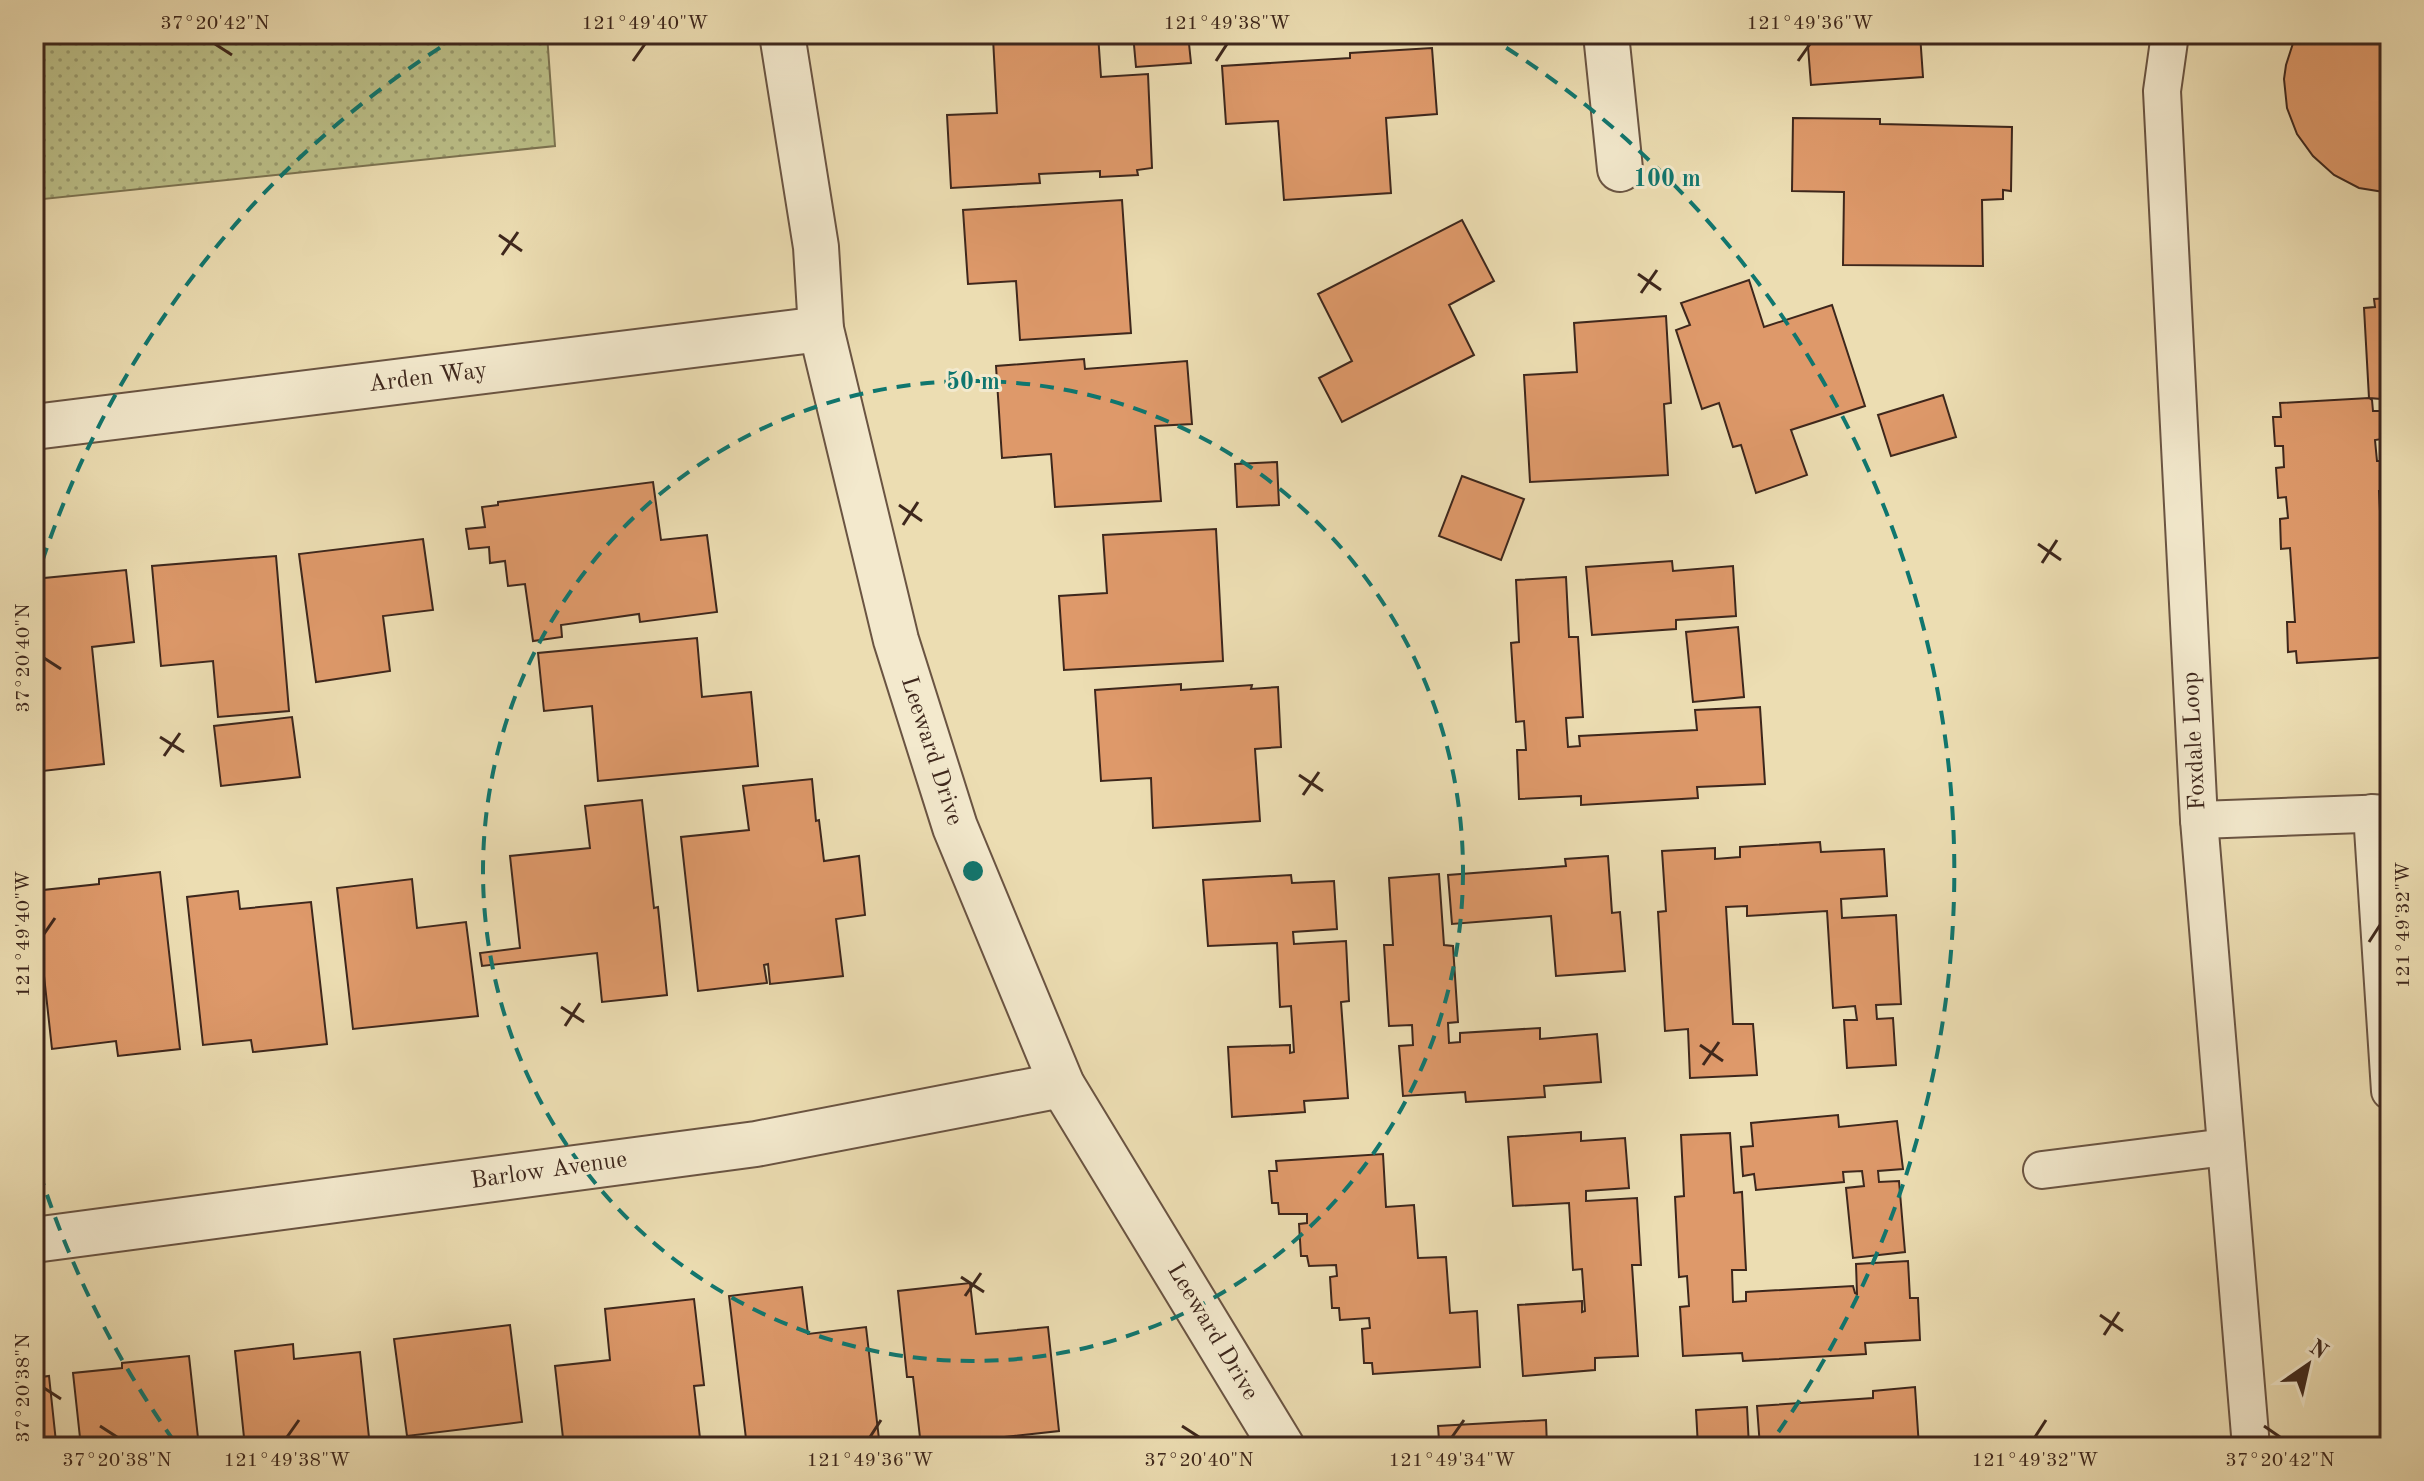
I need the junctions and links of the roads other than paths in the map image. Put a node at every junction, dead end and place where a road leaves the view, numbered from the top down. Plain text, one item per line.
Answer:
1 (782, 34) edge
2 (1606, 34) edge
3 (2170, 34) edge
4 (1620, 169) dead end
5 (821, 329) junction
6 (34, 427) edge
7 (2381, 813) edge
8 (2199, 820) junction
9 (1062, 1085) junction
10 (2390, 1091) edge
11 (2226, 1147) junction
12 (2042, 1170) dead end
13 (34, 1240) edge
14 (1282, 1447) edge
15 (2251, 1447) edge

1 - 5 street, Leeward Drive
2 - 4 street
3 - 8 lane, Foxdale Loop
5 - 6 street, Arden Way
5 - 9 street, Leeward Drive
7 - 8 lane
7 - 10 lane
8 - 11 lane, Foxdale Loop
9 - 13 street, Barlow Avenue
9 - 14 street, Leeward Drive
11 - 12 lane
11 - 15 lane, Foxdale Loop

